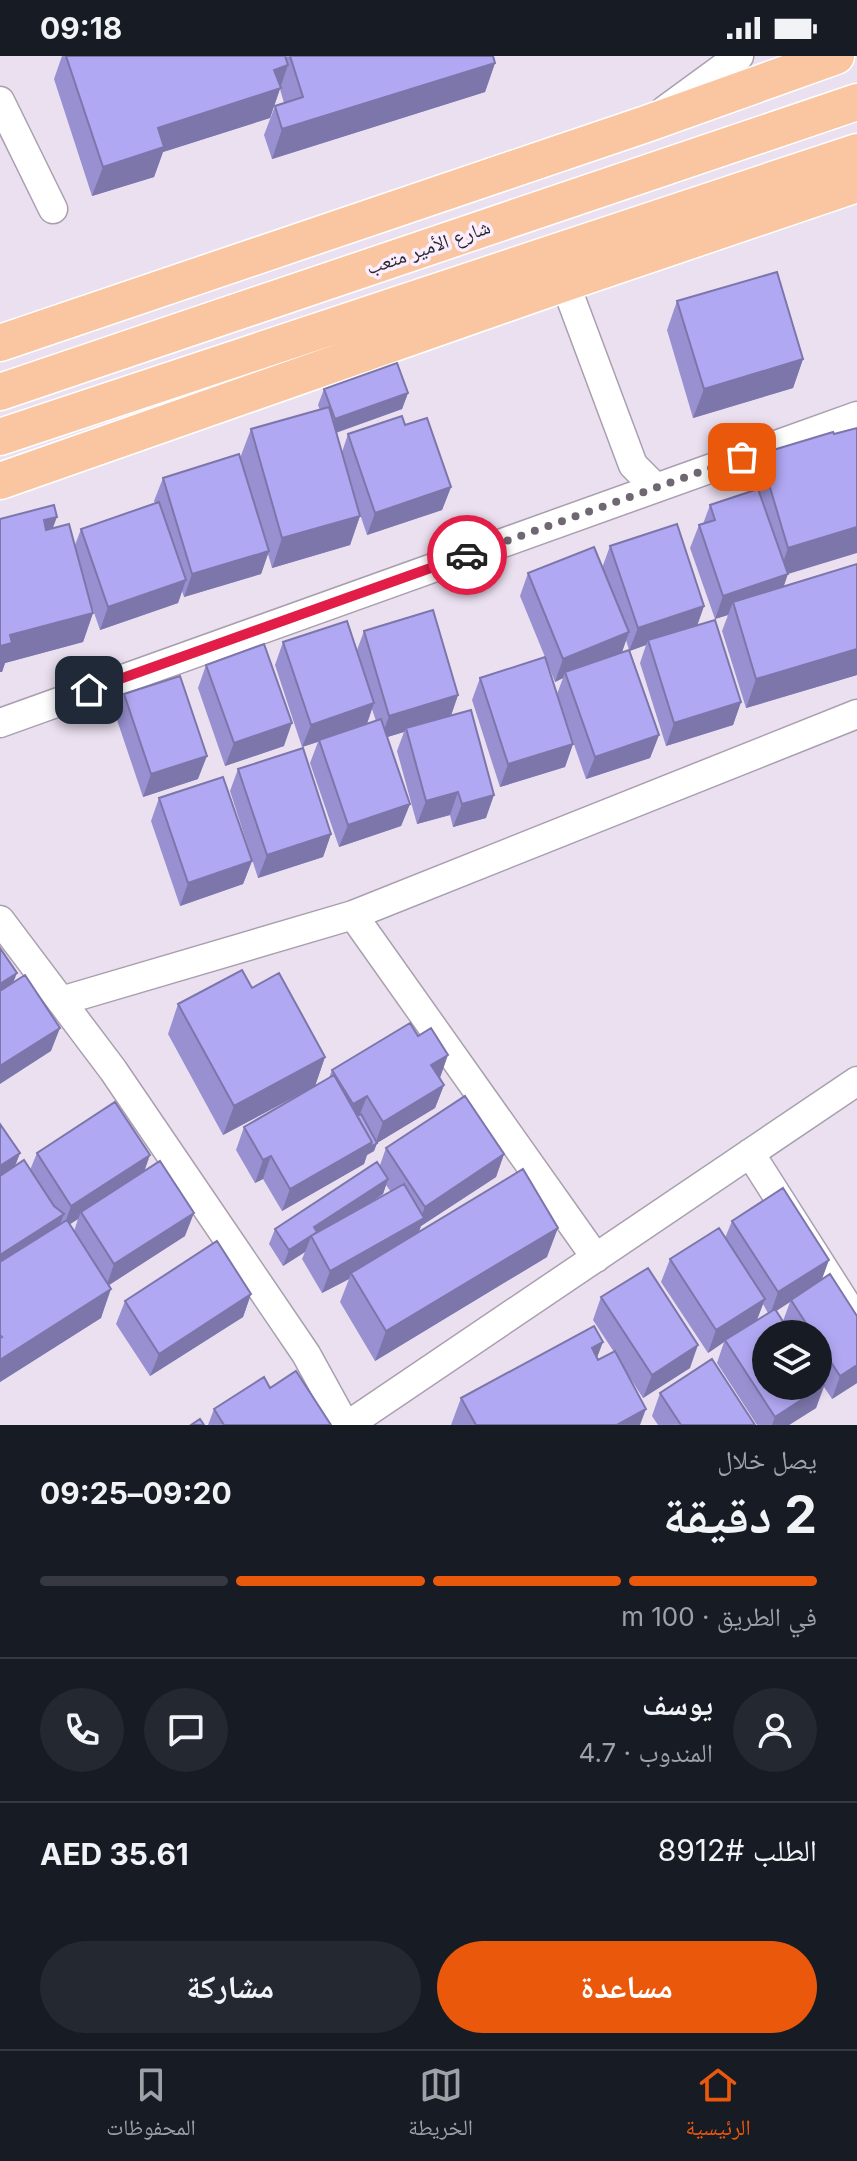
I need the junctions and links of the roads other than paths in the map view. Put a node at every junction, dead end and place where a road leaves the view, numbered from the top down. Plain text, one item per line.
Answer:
1 (739, 56) edge
2 (836, 56) edge
3 (0, 101) edge
4 (857, 102) edge
5 (646, 124) junction
6 (857, 152) edge
7 (857, 184) edge
8 (53, 209) dead end
9 (565, 283) junction
10 (0, 343) edge
11 (0, 392) edge
12 (857, 416) edge
13 (0, 437) edge
14 (0, 481) edge
15 (656, 488) junction
16 (857, 714) edge
17 (0, 723) edge
18 (353, 915) junction
19 (0, 920) edge
20 (61, 1001) junction
21 (857, 1081) edge
22 (750, 1153) junction
23 (596, 1258) junction
24 (857, 1321) edge
25 (347, 1425) edge

1 - 5 street
2 - 5 main road
3 - 8 street
4 - 11 main road, شارع الأمير متعب
5 - 10 main road
6 - 13 main road
7 - 9 main road
9 - 14 main road
9 - 15 street
12 - 15 street
15 - 17 street
16 - 18 street
18 - 20 street
18 - 23 street
19 - 20 street
20 - 25 street
21 - 22 street
22 - 23 street
22 - 24 street
23 - 25 street

